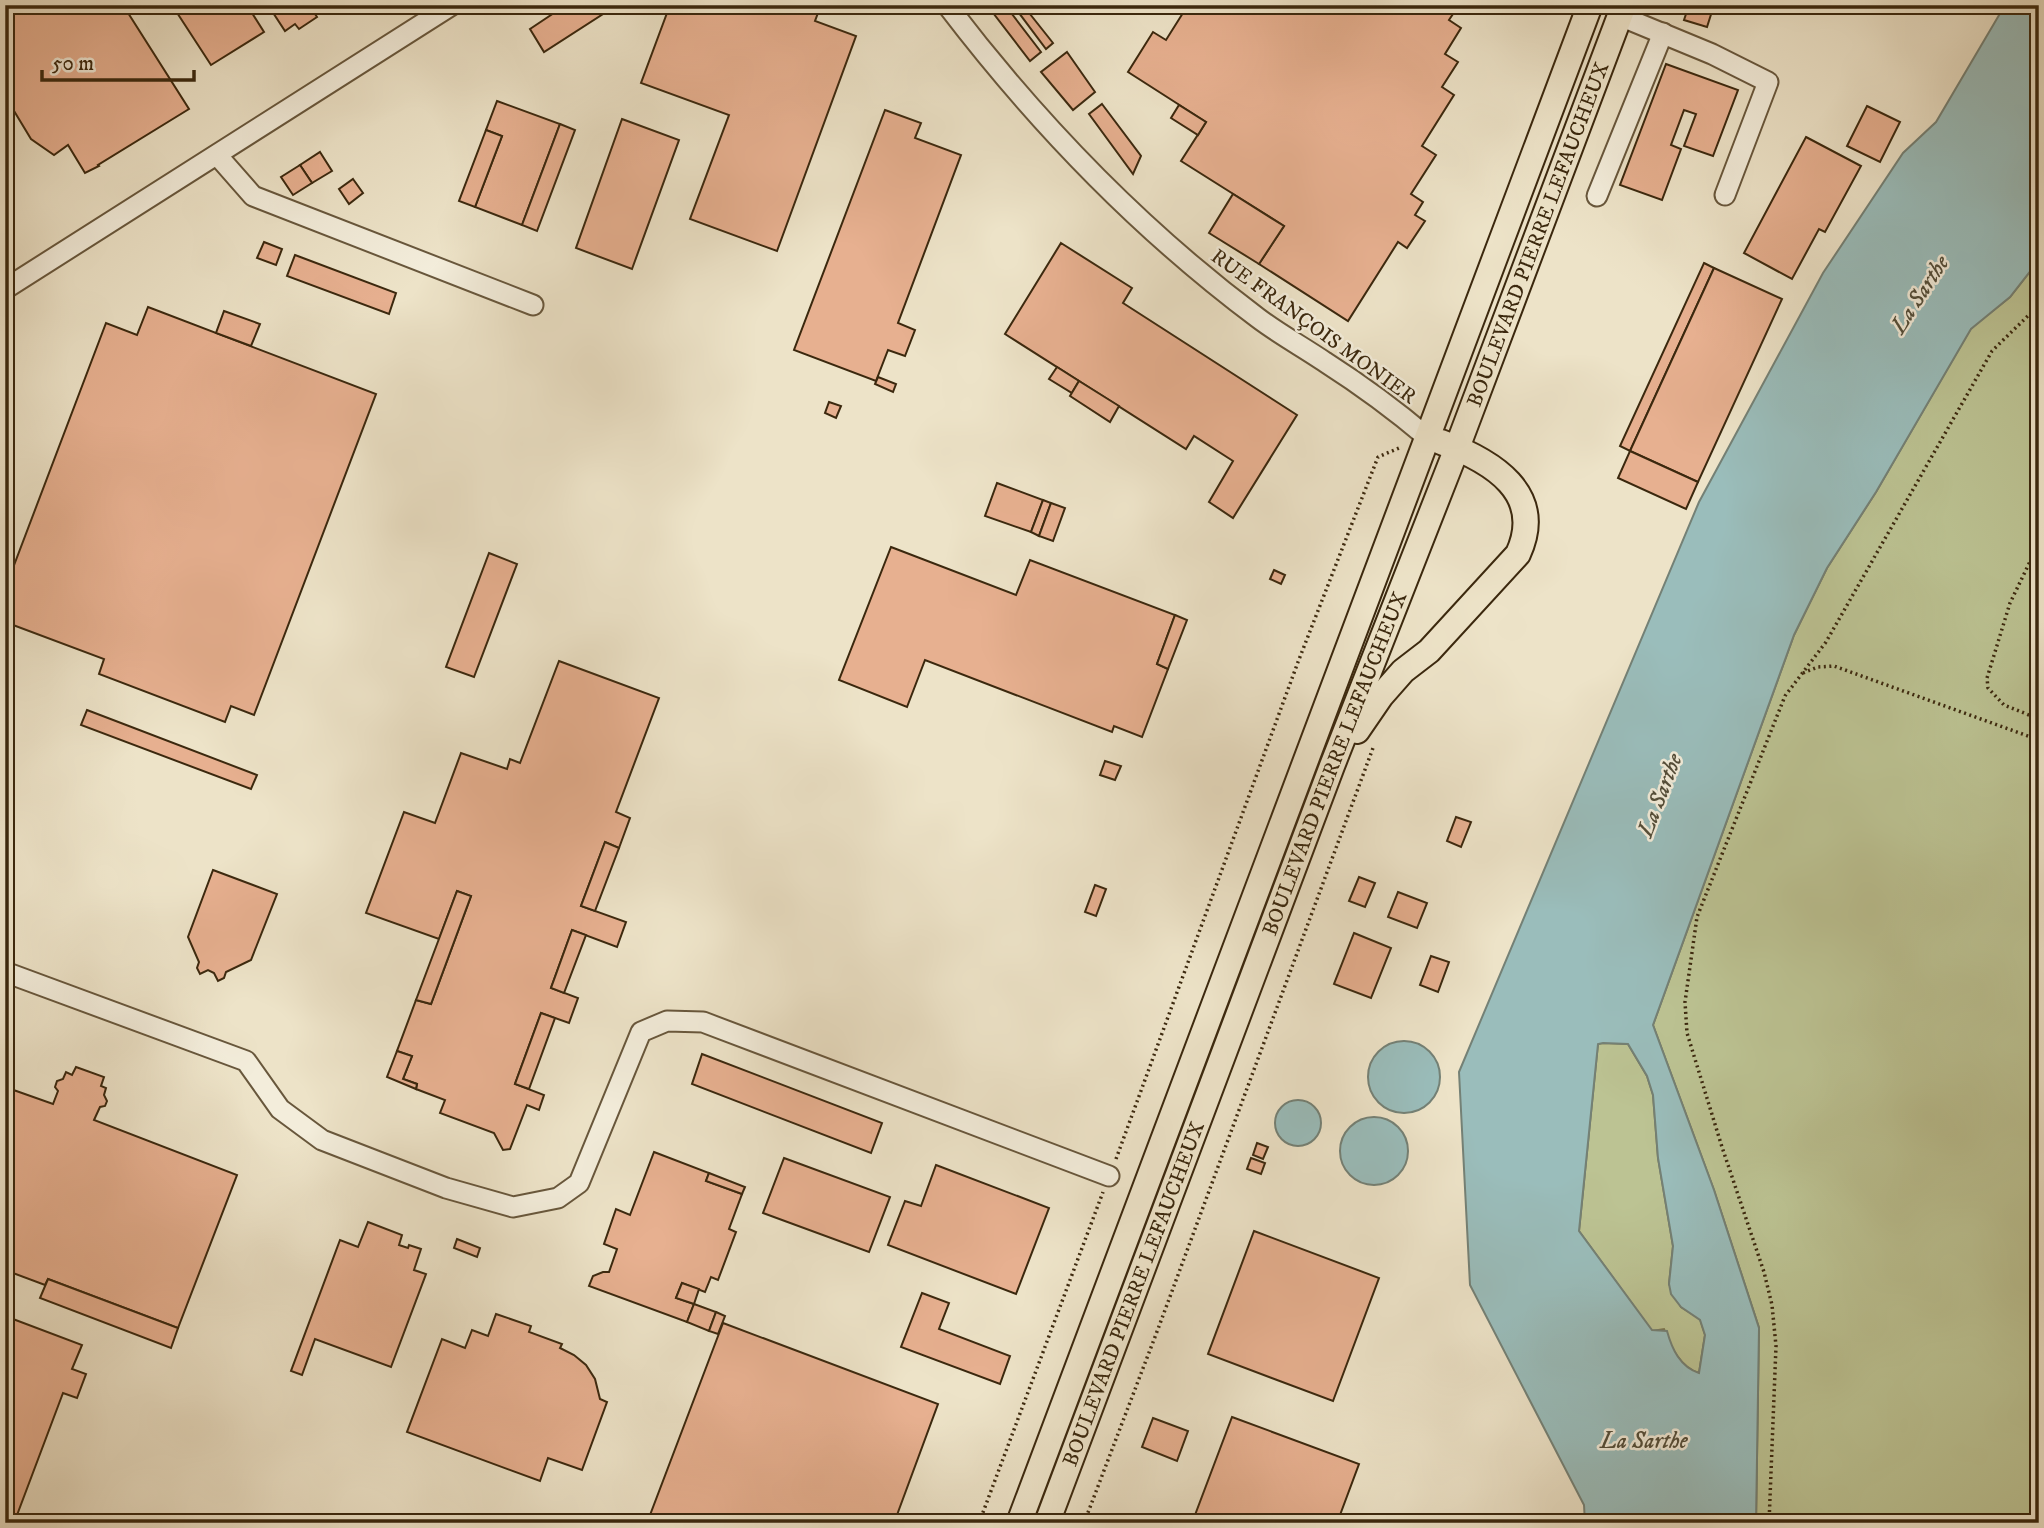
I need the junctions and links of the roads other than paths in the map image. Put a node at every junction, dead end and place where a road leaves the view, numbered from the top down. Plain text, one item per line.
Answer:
1 (452, 5) edge
2 (947, 5) edge
3 (1590, 5) edge
4 (1622, 10) edge
5 (1663, 33) junction
6 (218, 155) junction
7 (1725, 195) dead end
8 (1597, 196) dead end
9 (5, 289) edge
10 (533, 305) dead end
11 (1428, 438) junction
12 (1457, 448) junction
13 (1332, 766) junction
14 (5, 972) edge
15 (1110, 1176) road end
16 (1020, 1523) edge
17 (1047, 1523) edge

1 - 6 street
2 - 11 street, RUE FRANÇOIS MONIER
3 - 11 main road, BOULEVARD PIERRE LEFAUCHEUX
4 - 5 street
4 - 12 main road, BOULEVARD PIERRE LEFAUCHEUX
5 - 7 street
5 - 8 street
6 - 9 street
6 - 10 street
11 - 12 main road
11 - 16 main road, BOULEVARD PIERRE LEFAUCHEUX
12 - 13 main road, BOULEVARD PIERRE LEFAUCHEUX
12 - 13 main road
13 - 17 main road, BOULEVARD PIERRE LEFAUCHEUX
14 - 15 street

